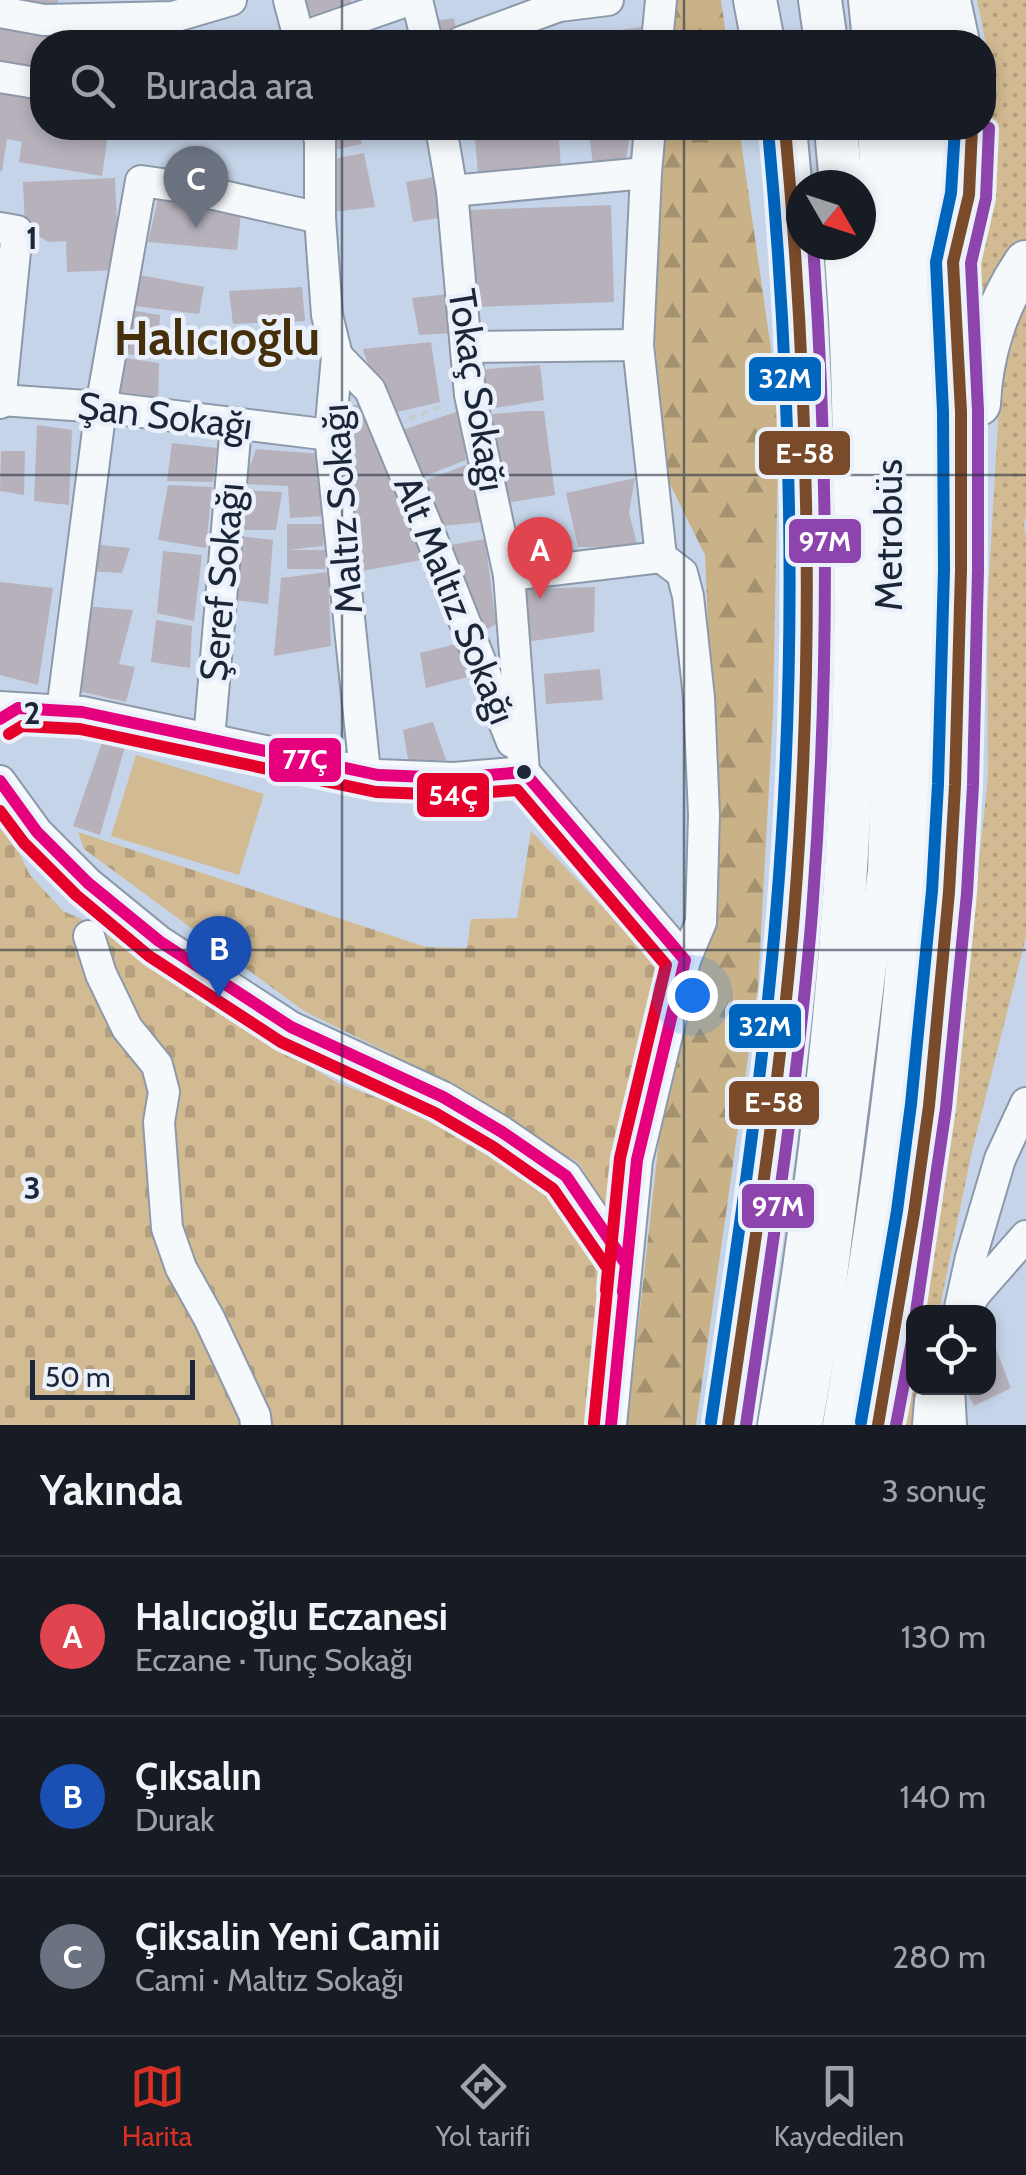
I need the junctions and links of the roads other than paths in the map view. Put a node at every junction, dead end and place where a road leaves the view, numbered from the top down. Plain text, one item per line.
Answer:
1 (289, 0) edge
2 (409, 0) edge
3 (417, 0) edge
4 (608, 0) edge
5 (661, 0) edge
6 (755, 0) edge
7 (778, 0) edge
8 (820, 0) edge
9 (833, 0) edge
10 (864, 0) edge
11 (891, 0) edge
12 (930, 0) edge
13 (955, 0) edge
14 (225, 1) edge
15 (169, 9) edge
16 (0, 12) edge
17 (298, 30) edge
18 (323, 30) edge
19 (424, 30) edge
20 (494, 30) edge
21 (659, 30) edge
22 (761, 30) edge
23 (782, 30) edge
24 (824, 30) edge
25 (837, 30) edge
26 (867, 30) edge
27 (894, 30) edge
28 (933, 30) edge
29 (961, 30) edge
30 (0, 76) edge
31 (30, 82) edge
32 (320, 140) edge
33 (444, 140) edge
34 (649, 140) edge
35 (786, 140) edge
36 (837, 140) edge
37 (854, 140) edge
38 (874, 140) edge
39 (903, 140) edge
40 (942, 140) edge
41 (973, 140) edge
42 (840, 170) edge
43 (858, 170) edge
44 (646, 173) junction
45 (452, 190) junction
46 (320, 218) junction
47 (0, 228) edge
48 (847, 260) edge
49 (866, 260) edge
50 (952, 262) junction
51 (1026, 262) edge
52 (638, 345) junction
53 (466, 348) junction
54 (336, 356) junction
55 (0, 401) edge
56 (101, 406) junction
57 (236, 425) junction
58 (330, 435) junction
59 (661, 557) junction
60 (961, 574) junction
61 (509, 575) junction
62 (6, 711) edge
63 (62, 712) junction
64 (209, 739) junction
65 (365, 772) junction
66 (524, 772) junction
67 (0, 781) edge
68 (89, 936) dead end
69 (874, 942) junction
70 (685, 960) junction
71 (1026, 1102) edge
72 (632, 1212) junction
73 (597, 1222) junction
74 (1026, 1236) edge
75 (626, 1264) junction
76 (963, 1305) edge
77 (967, 1305) edge
78 (932, 1395) edge
79 (949, 1395) edge
80 (256, 1425) edge
81 (612, 1425) edge
82 (728, 1425) edge
83 (778, 1425) edge
84 (807, 1425) edge
85 (844, 1425) edge
86 (878, 1425) edge
87 (928, 1425) edge
88 (951, 1425) edge

1 - 17 street
2 - 18 street
3 - 19 street
4 - 20 street
5 - 21 street
6 - 22 highway
7 - 23 highway
8 - 24 highway
9 - 25 street
10 - 26 street
11 - 27 highway
12 - 28 highway
13 - 29 street
14 - 15 street
15 - 16 street
30 - 31 street
32 - 46 street, Maltız Sokağı
33 - 45 street, Tokaç Sokağı
34 - 44 street
35 - 82 highway
36 - 42 highway
37 - 43 street
38 - 69 street, Metrobüs
39 - 85 highway
40 - 50 highway
41 - 50 street
44 - 45 street
44 - 52 street
45 - 53 street, Tokaç Sokağı
46 - 54 street, Maltız Sokağı
46 - 56 street
47 - 55 street
48 - 83 highway
49 - 69 street, Metrobüs
50 - 60 highway
51 - 60 highway
52 - 53 street
52 - 59 street
53 - 61 street, Tokaç Sokağı
54 - 58 street, Maltız Sokağı
54 - 66 street, Alt Maltız Sokağı
55 - 56 street, Şan Sokağı
56 - 57 street, Şan Sokağı
56 - 63 street
57 - 58 street, Şan Sokağı
57 - 64 street, Şeref Sokağı
58 - 65 street, Maltız Sokağı
59 - 61 street
59 - 70 street
60 - 86 highway
61 - 66 street, Tokaç Sokağı
62 - 63 street
63 - 64 street
64 - 65 street
65 - 66 street
66 - 70 street, Alt Maltız Sokağı
67 - 73 street
68 - 80 street
69 - 84 street, Metrobüs
70 - 72 street
71 - 76 street
72 - 73 street
72 - 75 street
73 - 75 street
74 - 77 street
75 - 81 street
78 - 87 street
79 - 88 street

